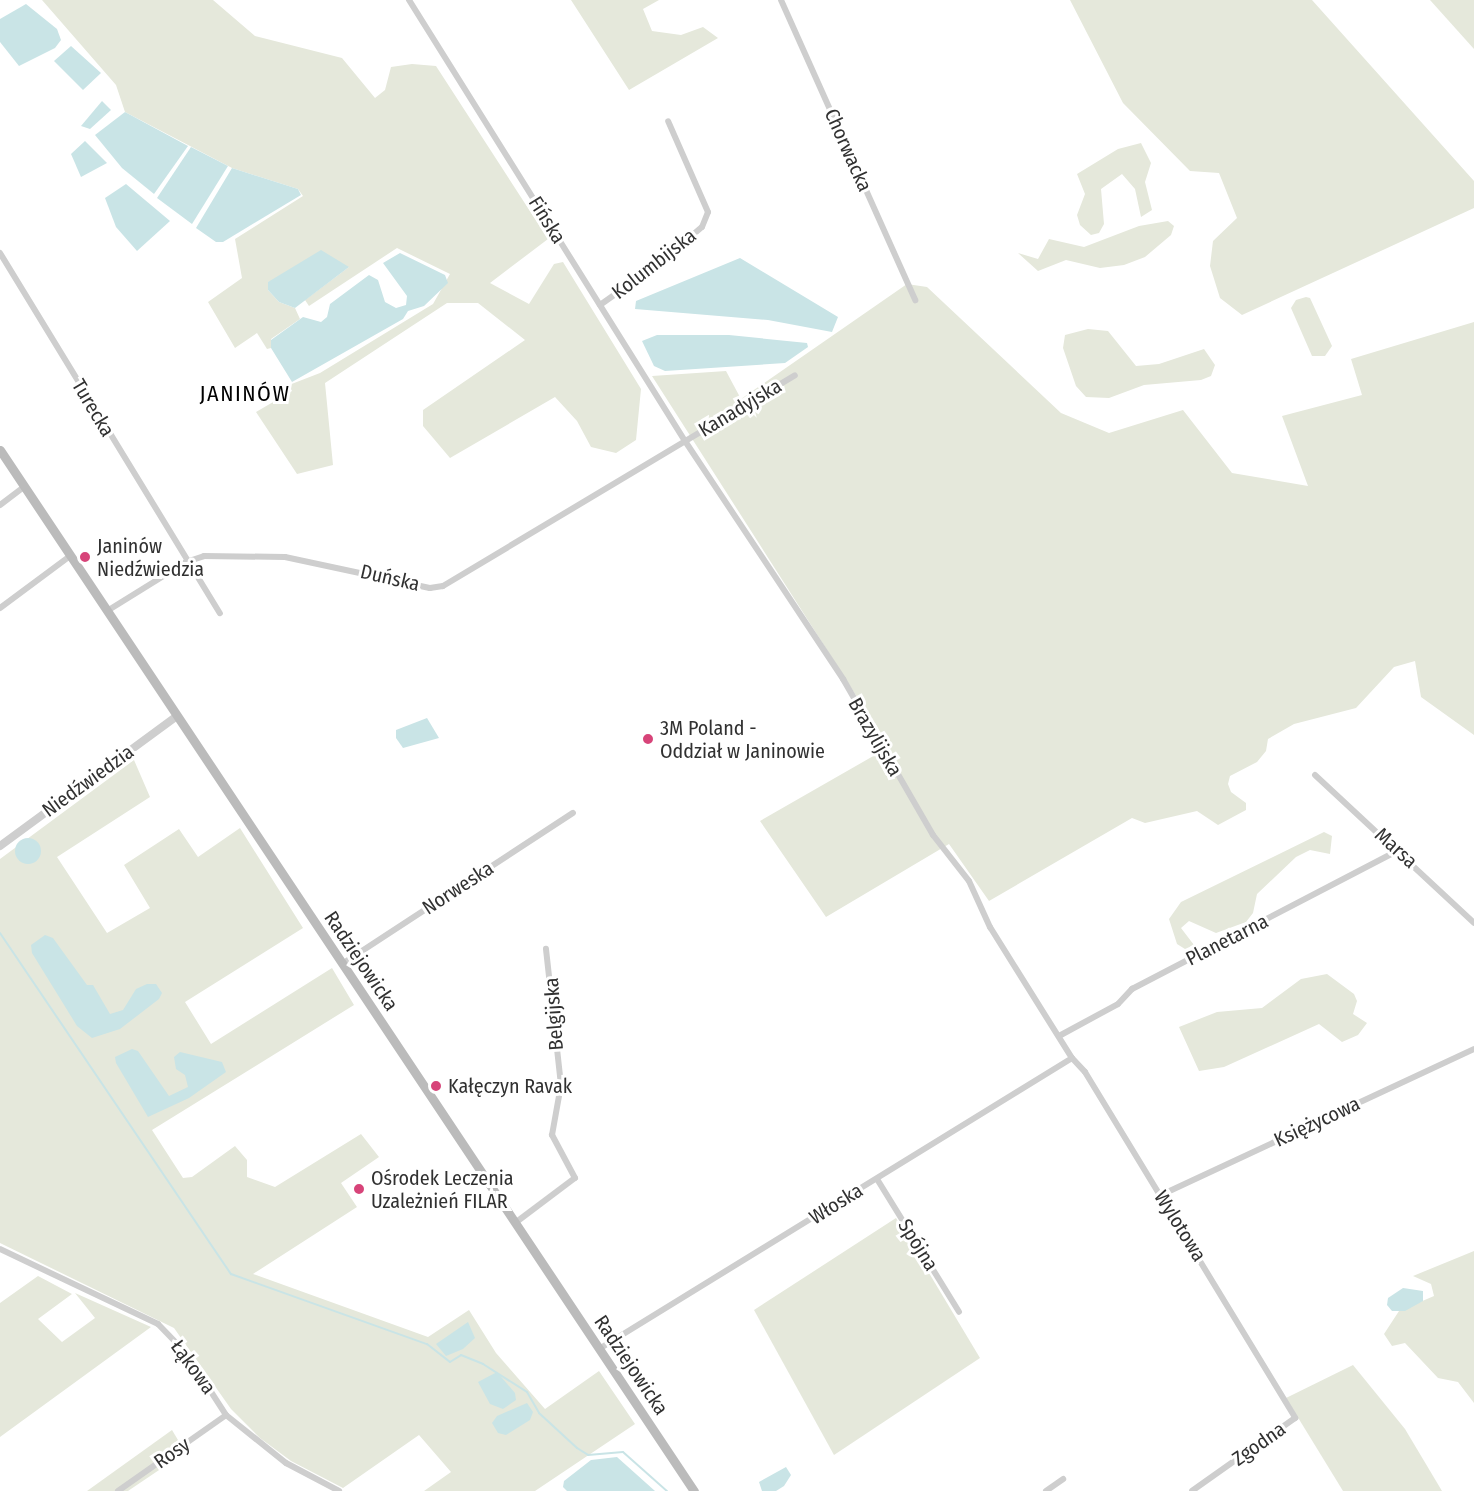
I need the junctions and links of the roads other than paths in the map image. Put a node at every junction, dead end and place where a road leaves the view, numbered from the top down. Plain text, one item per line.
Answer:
1 (409, 0) edge
2 (781, 0) edge
3 (668, 121) dead end
4 (0, 253) edge
5 (915, 300) dead end
6 (600, 305) junction
7 (795, 375) dead end
8 (686, 441) junction
9 (0, 450) edge
10 (24, 487) junction
11 (0, 505) edge
12 (70, 556) junction
13 (186, 562) junction
14 (0, 608) edge
15 (107, 611) junction
16 (220, 613) dead end
17 (177, 716) junction
18 (1315, 775) dead end
19 (573, 813) dead end
20 (0, 846) edge
21 (1399, 850) junction
22 (1474, 923) edge
23 (546, 949) dead end
24 (342, 964) junction
25 (1059, 1036) junction
26 (1474, 1049) edge
27 (1072, 1058) junction
28 (877, 1179) junction
29 (1161, 1195) junction
30 (515, 1223) junction
31 (0, 1249) edge
32 (959, 1312) dead end
33 (598, 1349) junction
34 (226, 1415) junction
35 (1295, 1419) joint
36 (1063, 1479) dead end
37 (118, 1491) edge
38 (339, 1491) edge
39 (694, 1491) edge
40 (1046, 1491) edge
41 (1192, 1491) edge

1 - 6 street, Fińska
2 - 5 street, Chorwacka
3 - 6 street, Kolumbijska
4 - 13 street, Turecka
6 - 8 street, Fińska
7 - 8 street, Kanadyjska
8 - 13 street, Duńska
8 - 25 street, Brazylijska
9 - 10 main road, Radziejowicka
10 - 11 street
10 - 12 main road, Radziejowicka
12 - 14 street
12 - 15 main road, Radziejowicka
13 - 15 street, Duńska
13 - 16 street, Turecka
15 - 17 main road, Radziejowicka
17 - 20 street, Niedźwiedzia
17 - 24 main road, Radziejowicka
18 - 21 street, Marsa
19 - 24 street, Norweska
21 - 22 street, Marsa
21 - 25 street, Planetarna
23 - 30 street, Belgijska
24 - 30 main road, Radziejowicka
25 - 27 street, Wylotowa
26 - 29 street, Księżycowa
27 - 28 street, Włoska
27 - 29 street, Wylotowa
28 - 32 street, Spójna
28 - 33 street, Włoska
29 - 35 street, Wylotowa
30 - 33 main road, Radziejowicka
31 - 34 street, Łąkowa
33 - 39 main road, Radziejowicka
34 - 37 street, Rosy
34 - 38 street, Łąkowa
35 - 41 street, Zgodna
36 - 40 street

